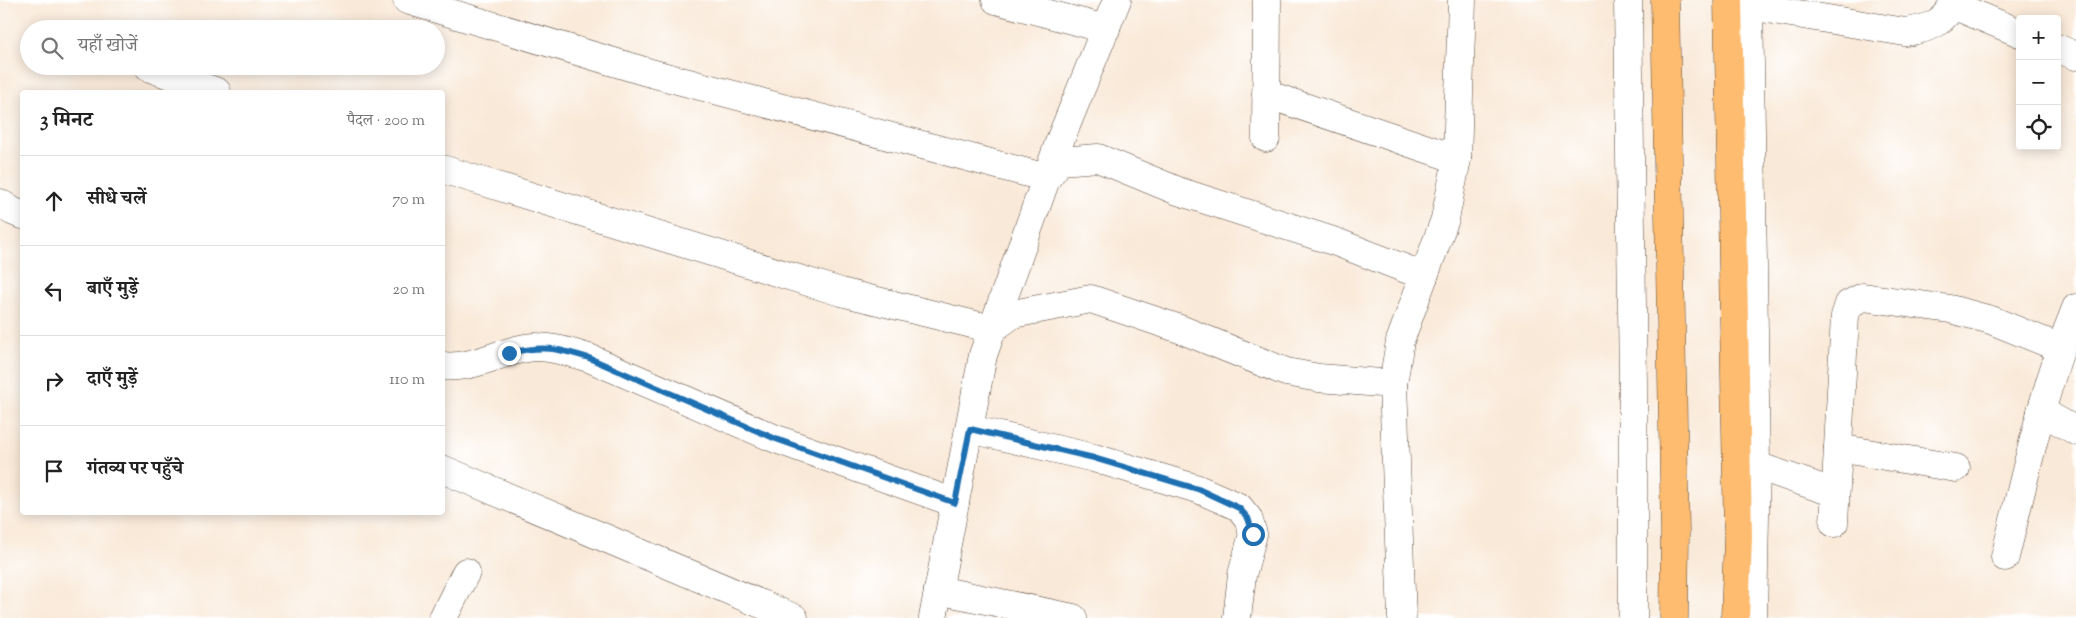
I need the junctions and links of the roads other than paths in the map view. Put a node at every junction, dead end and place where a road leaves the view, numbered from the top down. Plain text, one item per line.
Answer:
1 (406, 0) edge
2 (996, 0) edge
3 (1117, 0) edge
4 (1267, 0) edge
5 (1462, 0) edge
6 (1628, 0) edge
7 (1665, 0) edge
8 (1738, 2) edge
9 (1954, 2) edge
10 (1106, 29) junction
11 (2016, 31) edge
12 (2061, 50) edge
13 (2076, 56) edge
14 (168, 75) edge
15 (211, 90) edge
16 (1266, 94) junction
17 (1266, 138) dead end
18 (1457, 159) junction
19 (445, 170) edge
20 (1046, 178) junction
21 (0, 203) edge
22 (20, 214) edge
23 (1424, 276) junction
24 (2076, 308) edge
25 (992, 329) junction
26 (2060, 348) junction
27 (445, 366) edge
28 (1393, 384) junction
29 (2041, 411) junction
30 (970, 429) junction
31 (2076, 431) edge
32 (1838, 448) junction
33 (1746, 462) junction
34 (1956, 468) dead end
35 (445, 470) edge
36 (1835, 492) junction
37 (955, 503) junction
38 (1834, 523) dead end
39 (2005, 557) dead end
40 (466, 572) dead end
41 (938, 590) junction
42 (443, 618) edge
43 (794, 618) edge
44 (933, 618) edge
45 (1073, 618) edge
46 (1237, 618) edge
47 (1402, 618) edge
48 (1632, 618) edge
49 (1674, 618) edge
50 (1735, 618) edge
51 (1753, 618) edge

1 - 20 street
2 - 10 street
3 - 10 street
4 - 16 street
5 - 18 street
6 - 48 street
7 - 49 highway
8 - 9 street
8 - 33 highway
9 - 11 street
10 - 20 street
12 - 13 street
14 - 15 street
16 - 17 street
16 - 18 street
18 - 23 street
19 - 25 street
20 - 23 street
20 - 25 street
21 - 22 street
23 - 28 street
24 - 26 street
25 - 28 street
25 - 30 street
26 - 29 street
26 - 32 street
27 - 37 street
28 - 47 street
29 - 31 street
29 - 39 street
30 - 37 street
30 - 46 street
32 - 34 street
32 - 36 street
33 - 36 street
33 - 50 highway
33 - 51 street
35 - 43 street
36 - 38 street
37 - 41 street
40 - 42 street
41 - 44 street
41 - 45 street

